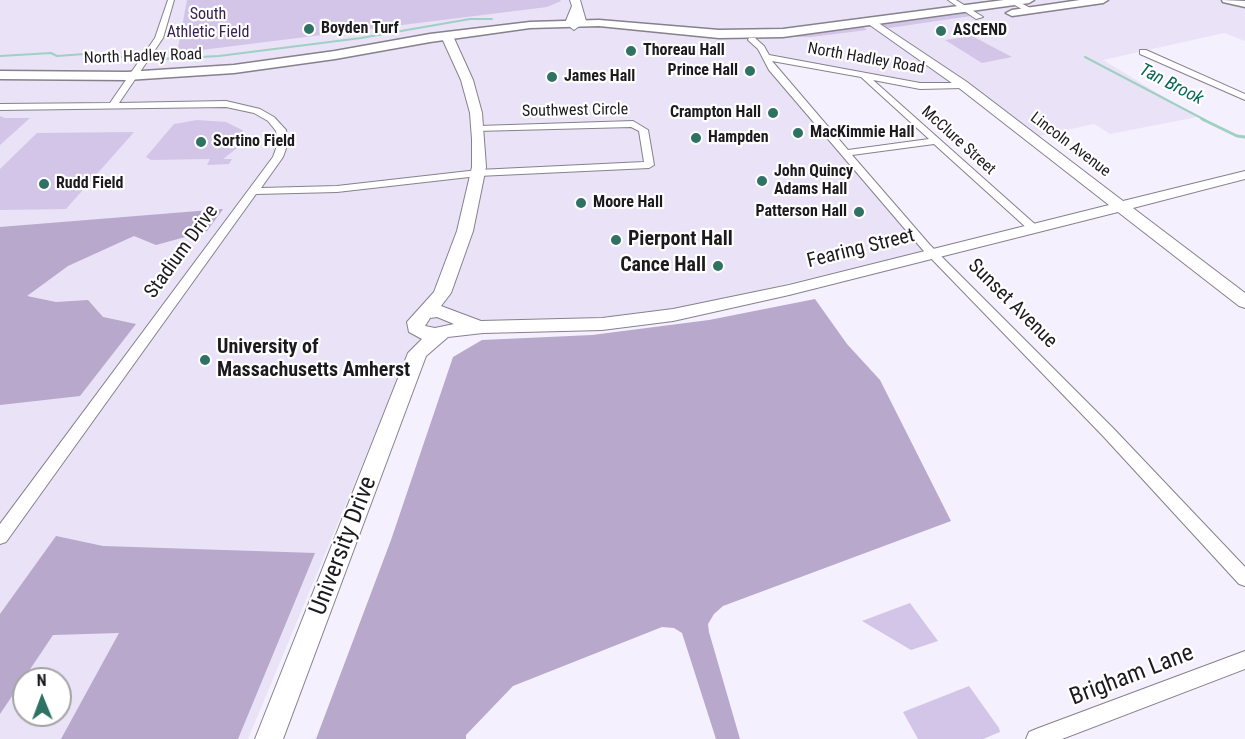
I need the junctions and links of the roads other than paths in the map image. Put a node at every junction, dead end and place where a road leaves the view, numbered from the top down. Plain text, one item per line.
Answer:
1 (171, 0) edge
2 (951, 0) edge
3 (1103, 0) edge
4 (1227, 0) edge
5 (1011, 1) edge
6 (1244, 2) edge
7 (576, 4) edge
8 (1030, 5) edge
9 (964, 9) junction
10 (979, 17) junction
11 (575, 25) junction
12 (873, 26) junction
13 (443, 38) junction
14 (761, 47) junction
15 (1143, 52) dead end
16 (0, 75) edge
17 (135, 76) junction
18 (864, 76) junction
19 (1245, 84) edge
20 (963, 85) junction
21 (1224, 88) junction
22 (1245, 97) edge
23 (113, 105) junction
24 (0, 106) edge
25 (479, 129) junction
26 (936, 141) junction
27 (845, 153) junction
28 (478, 173) junction
29 (1245, 175) edge
30 (252, 191) junction
31 (1120, 206) junction
32 (1033, 228) junction
33 (932, 254) junction
34 (442, 293) junction
35 (1245, 302) edge
36 (446, 324) junction
37 (421, 333) junction
38 (0, 537) edge
39 (1245, 579) edge
40 (1245, 660) edge
41 (269, 739) edge
42 (1036, 739) edge

1 - 17 street
2 - 9 street
3 - 8 main road
4 - 6 main road
5 - 8 main road
5 - 9 main road
7 - 11 street
8 - 10 main road
9 - 10 street
9 - 12 main road
10 - 12 main road
11 - 12 main road
11 - 13 main road, North Hadley Road
11 - 14 main road
12 - 14 main road
12 - 20 street, Lincoln Avenue
13 - 17 main road, North Hadley Road
13 - 25 street, University Drive
14 - 18 street, North Hadley Road
14 - 27 street, Sunset Avenue
15 - 21 street
16 - 17 main road, North Hadley Road
17 - 23 street
18 - 20 street, North Hadley Road
18 - 26 street, McClure Street
19 - 21 street
20 - 31 street, Lincoln Avenue
21 - 22 street
23 - 24 street, Stadium Drive
23 - 30 street, Stadium Drive
25 - 28 street, University Drive
25 - 28 street, Southwest Circle
26 - 27 street
26 - 32 street, McClure Street
27 - 33 street, Sunset Avenue
28 - 30 street
28 - 34 street, University Drive
29 - 31 street, Fearing Street
30 - 38 street, Stadium Drive
31 - 32 street, Fearing Street
31 - 35 street, Lincoln Avenue
32 - 33 street, Fearing Street
33 - 36 street, Fearing Street
33 - 39 street, Sunset Avenue
34 - 36 street
34 - 37 street, University Drive
36 - 37 street, University Drive
36 - 37 street
37 - 41 street, University Drive
40 - 42 street, Brigham Lane

